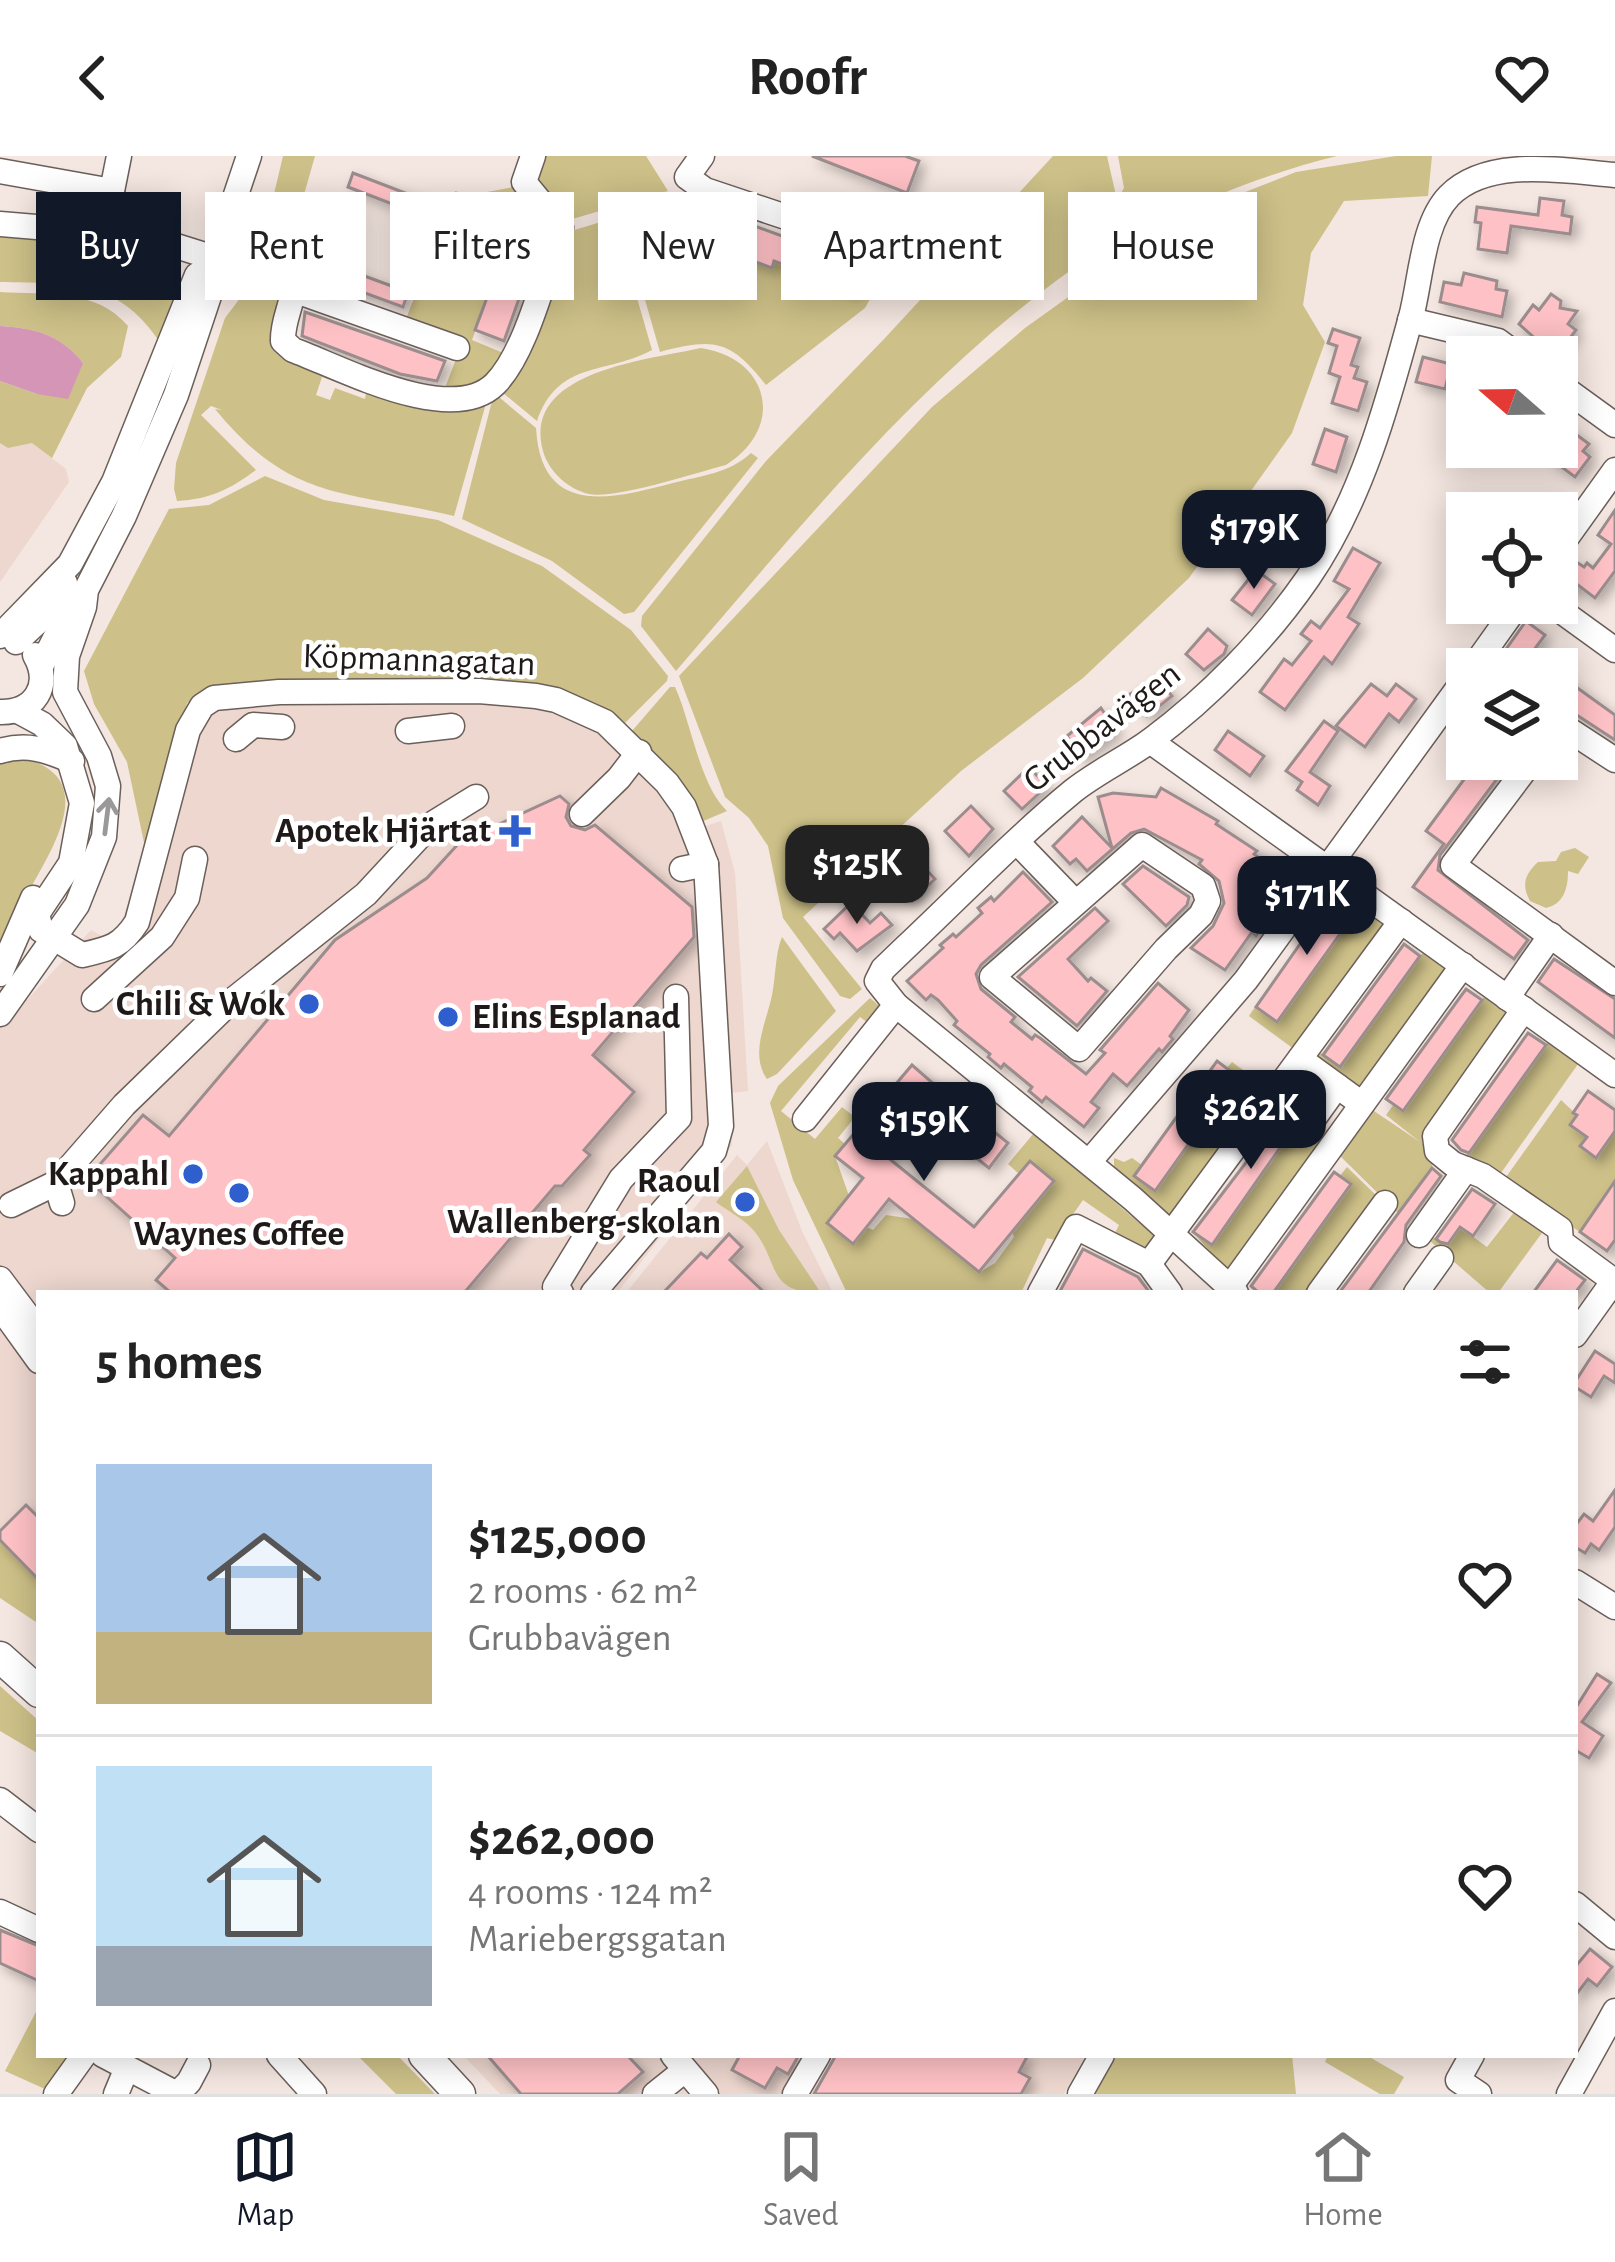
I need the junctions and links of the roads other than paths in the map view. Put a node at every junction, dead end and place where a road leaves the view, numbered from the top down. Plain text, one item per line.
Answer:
1 (119, 156) edge
2 (249, 156) edge
3 (533, 156) edge
4 (702, 156) edge
5 (0, 171) edge
6 (1615, 175) edge
7 (112, 191) joint
8 (237, 192) edge
9 (781, 216) edge
10 (0, 224) edge
11 (36, 226) edge
12 (205, 268) edge
13 (208, 300) edge
14 (293, 300) edge
15 (321, 300) edge
16 (1410, 320) junction
17 (1477, 336) edge
18 (457, 348) dead end
19 (1578, 398) edge
20 (1615, 425) edge
21 (1615, 470) edge
22 (1578, 521) edge
23 (1578, 623) edge
24 (5, 640) edge
25 (1615, 650) edge
26 (49, 677) junction
27 (244, 693) junction
28 (428, 694) junction
29 (1446, 706) edge
30 (8, 715) edge
31 (282, 727) dead end
32 (431, 728) dead end
33 (1578, 736) edge
34 (1150, 741) junction
35 (0, 751) edge
36 (639, 752) junction
37 (1615, 760) edge
38 (72, 761) junction
39 (1517, 780) edge
40 (476, 797) dead end
41 (582, 814) dead end
42 (1017, 842) junction
43 (71, 850) junction
44 (195, 859) dead end
45 (1329, 869) junction
46 (1074, 901) junction
47 (77, 905) junction
48 (1400, 921) junction
49 (1551, 935) junction
50 (56, 938) junction
51 (96, 952) junction
52 (1462, 965) junction
53 (0, 974) edge
54 (1615, 983) edge
55 (676, 997) dead end
56 (94, 999) dead end
57 (1515, 1004) junction
58 (896, 1005) junction
59 (0, 1014) edge
60 (1300, 1059) junction
61 (1615, 1075) edge
62 (1337, 1086) junction
63 (1362, 1104) junction
64 (679, 1118) junction
65 (1314, 1118) dead end
66 (805, 1119) dead end
67 (721, 1126) junction
68 (1089, 1162) junction
69 (1466, 1169) junction
70 (1385, 1203) dead end
71 (11, 1205) dead end
72 (1173, 1234) junction
73 (1419, 1234) dead end
74 (1441, 1258) dead end
75 (1149, 1264) junction
76 (0, 1279) edge
77 (1614, 1280) edge
78 (555, 1290) edge
79 (596, 1290) edge
80 (1042, 1290) edge
81 (1168, 1290) edge
82 (1233, 1290) edge
83 (1321, 1290) edge
84 (1417, 1290) edge
85 (0, 1307) edge
86 (36, 1327) edge
87 (1578, 1331) edge
88 (36, 1357) edge
89 (1578, 1584) edge
90 (1615, 1607) edge
91 (0, 1657) edge
92 (36, 1690) edge
93 (0, 1800) edge
94 (36, 1828) edge
95 (1578, 1906) edge
96 (0, 1912) edge
97 (36, 1929) edge
98 (1615, 1937) edge
99 (1615, 2012) edge
100 (1582, 2055) edge
101 (82, 2058) edge
102 (108, 2058) edge
103 (282, 2058) edge
104 (427, 2058) edge
105 (816, 2058) edge
106 (1100, 2058) edge
107 (1470, 2058) edge
108 (198, 2065) dead end
109 (126, 2070) junction
110 (690, 2079) edge
111 (56, 2094) edge
112 (116, 2094) edge
113 (314, 2094) edge
114 (460, 2094) edge
115 (656, 2094) edge
116 (795, 2094) edge
117 (1080, 2094) edge
118 (1479, 2094) edge
119 (1569, 2094) edge

1 - 7 street
2 - 8 street
3 - 14 street
4 - 9 street
5 - 7 street
6 - 16 street, Grubbavägen
10 - 11 street
12 - 24 street
13 - 26 street
15 - 18 street
16 - 17 street
16 - 34 street, Grubbavägen
19 - 20 street
21 - 22 street
23 - 25 street
24 - 26 street
26 - 30 street
47 -> 26 street
27 - 28 street, Köpmannagatan
27 - 31 street
27 - 51 street, Köpmannagatan
28 - 32 street
28 - 36 street, Köpmannagatan
29 - 45 street
30 - 38 street
33 - 37 street
34 - 42 street, Grubbavägen
34 - 45 street
35 - 38 street
36 - 41 street
36 - 67 street, Köpmannagatan
38 - 43 street
39 - 49 street
40 - 71 street
42 - 46 street
42 - 58 street, Grubbavägen
43 - 50 street
43 - 53 street
44 - 56 street
45 - 48 street
45 - 68 street
46 - 46 street
47 - 50 street
47 - 51 street
48 - 52 street
48 - 60 street
49 - 54 street
49 - 57 street
50 - 51 street
50 - 59 street
52 - 57 street
52 - 63 street
55 - 64 street
57 - 61 street
57 - 69 street
58 - 66 street
58 - 68 street
60 - 62 street
60 - 72 street
62 - 63 street
62 - 65 street
63 - 82 street
64 - 67 street
64 - 78 street
67 - 79 street
68 - 72 street
69 - 73 street
69 - 77 street
70 - 83 street
72 - 75 street
72 - 82 street
74 - 84 street
75 - 80 street
75 - 81 street
76 - 86 street
77 - 87 street
85 - 88 street
89 - 90 street
91 - 92 main road
93 - 94 street
95 - 98 street
96 - 97 street
99 - 100 street
100 - 119 street
101 - 111 street
102 - 109 street
103 - 113 street
104 - 114 main road
105 - 116 street
106 - 117 street
107 - 118 street
108 - 109 street
109 - 112 street
110 - 115 street

